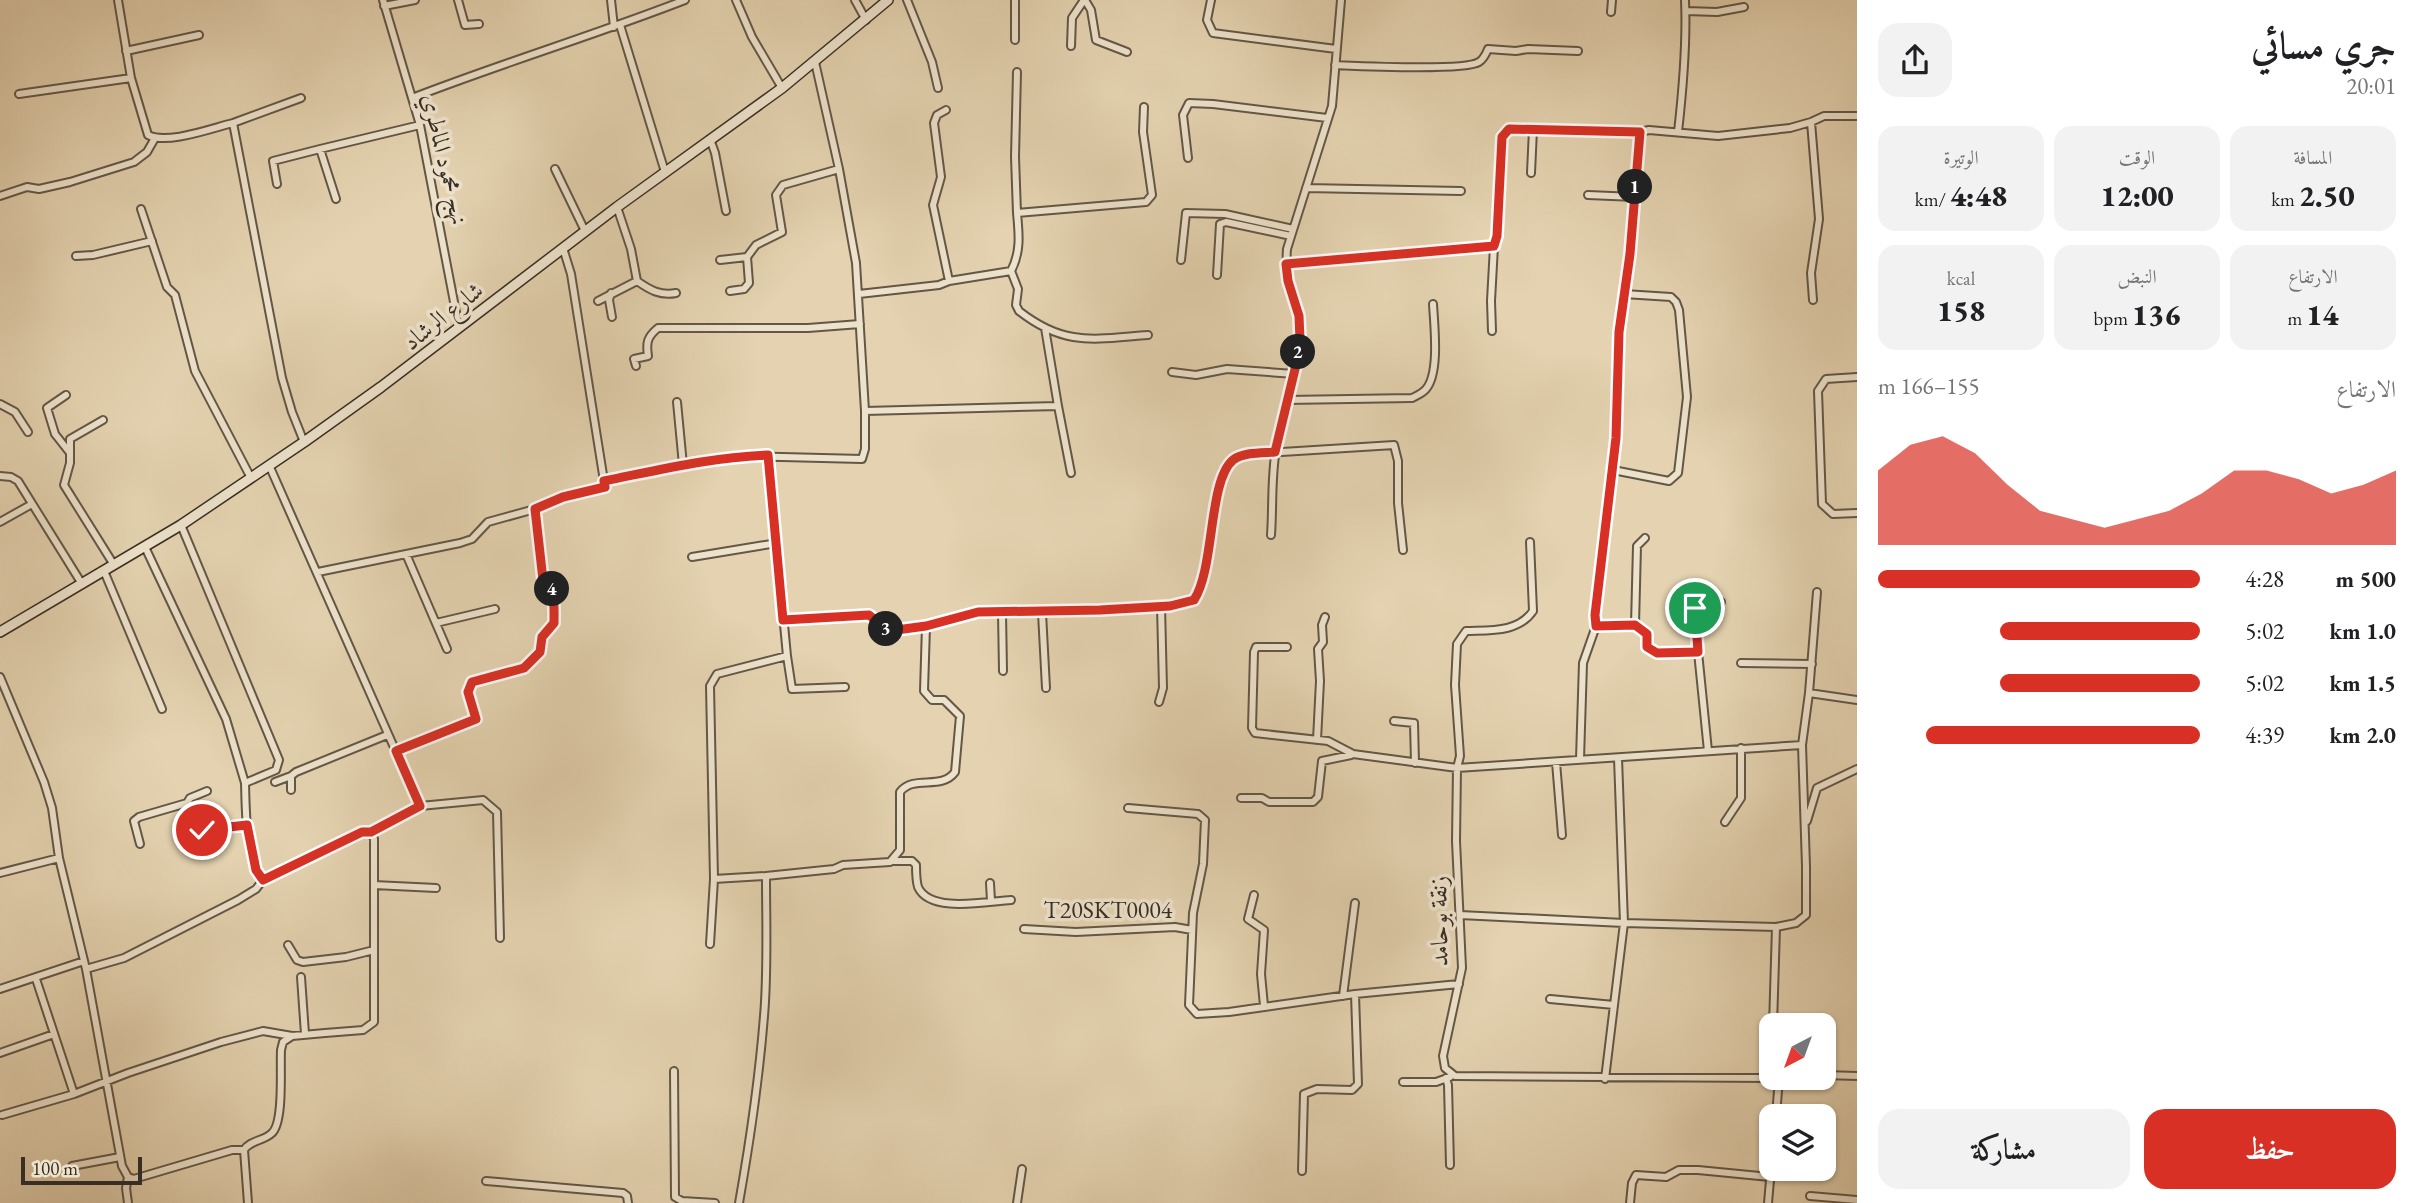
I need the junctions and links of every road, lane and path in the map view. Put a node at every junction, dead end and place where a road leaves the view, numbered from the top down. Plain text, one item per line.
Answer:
1 (118, 0) edge
2 (415, 0) edge
3 (458, 0) edge
4 (611, 0) edge
5 (685, 0) edge
6 (736, 0) edge
7 (855, 0) edge
8 (888, 0) edge
9 (907, 0) edge
10 (1015, 0) edge
11 (1085, 0) edge
12 (1211, 0) edge
13 (1341, 0) edge
14 (1612, 0) edge
15 (1685, 0) edge
16 (383, 3) edge
17 (1744, 7) dead end
18 (1686, 10) junction
19 (1611, 12) dead end
20 (866, 20) junction
21 (479, 24) dead end
22 (617, 26) junction
23 (199, 35) dead end
24 (1015, 40) dead end
25 (1070, 46) dead end
26 (1336, 49) junction
27 (126, 51) junction
28 (1578, 51) dead end
29 (1127, 52) dead end
30 (815, 62) junction
31 (1335, 65) junction
32 (1017, 72) dead end
33 (131, 78) junction
34 (782, 88) junction
35 (938, 88) dead end
36 (19, 94) dead end
37 (301, 97) dead end
38 (412, 98) junction
39 (1143, 107) dead end
40 (946, 110) dead end
41 (1857, 116) edge
42 (1327, 118) junction
43 (1811, 122) junction
44 (233, 124) junction
45 (420, 125) junction
46 (1532, 129) junction
47 (1640, 132) junction
48 (1678, 132) junction
49 (155, 138) junction
50 (710, 139) junction
51 (320, 149) junction
52 (1188, 158) dead end
53 (555, 169) dead end
54 (839, 169) junction
55 (665, 172) junction
56 (1531, 173) dead end
57 (277, 184) dead end
58 (1306, 188) junction
59 (1461, 191) dead end
60 (1588, 195) dead end
61 (0, 196) edge
62 (1635, 197) junction
63 (336, 199) dead end
64 (617, 207) junction
65 (141, 209) dead end
66 (726, 211) dead end
67 (1017, 213) junction
68 (585, 232) junction
69 (1292, 232) junction
70 (152, 241) junction
71 (1494, 246) junction
72 (563, 248) junction
73 (76, 256) dead end
74 (747, 257) junction
75 (720, 260) dead end
76 (1181, 260) dead end
77 (1286, 264) junction
78 (1012, 271) junction
79 (1217, 275) dead end
80 (949, 281) junction
81 (637, 282) junction
82 (730, 291) dead end
83 (611, 293) junction
84 (676, 293) dead end
85 (859, 294) junction
86 (1625, 294) junction
87 (1813, 300) dead end
88 (598, 301) dead end
89 (1433, 304) dead end
90 (612, 317) dead end
91 (860, 324) junction
92 (459, 328) junction
93 (1045, 328) junction
94 (1492, 331) dead end
95 (1148, 335) dead end
96 (636, 366) dead end
97 (1172, 372) dead end
98 (1294, 374) junction
99 (1857, 377) edge
100 (66, 395) dead end
101 (1287, 400) junction
102 (677, 402) dead end
103 (0, 404) edge
104 (1058, 406) junction
105 (865, 411) junction
106 (103, 420) dead end
107 (28, 432) dead end
108 (304, 442) junction
109 (1275, 452) junction
110 (71, 454) junction
111 (768, 455) junction
112 (683, 464) junction
113 (270, 465) junction
114 (1613, 470) junction
115 (1071, 473) dead end
116 (0, 476) edge
117 (251, 478) junction
118 (604, 481) junction
119 (32, 504) junction
120 (535, 509) junction
121 (1857, 513) edge
122 (0, 522) edge
123 (181, 525) junction
124 (1271, 535) dead end
125 (1645, 538) dead end
126 (1530, 542) dead end
127 (777, 543) junction
128 (145, 547) junction
129 (1403, 550) dead end
130 (406, 554) junction
131 (692, 557) dead end
132 (114, 565) junction
133 (104, 571) junction
134 (318, 572) junction
135 (82, 584) junction
136 (1818, 592) dead end
137 (1721, 602) dead end
138 (1161, 606) junction
139 (495, 609) dead end
140 (1002, 613) junction
141 (1042, 613) junction
142 (1325, 617) dead end
143 (783, 620) junction
144 (436, 623) junction
145 (1635, 625) junction
146 (926, 626) junction
147 (1596, 626) junction
148 (0, 632) edge
149 (1287, 646) dead end
150 (447, 649) dead end
151 (1698, 652) junction
152 (787, 656) junction
153 (1741, 663) dead end
154 (1812, 664) junction
155 (1003, 671) dead end
156 (0, 677) edge
157 (845, 687) dead end
158 (1046, 688) dead end
159 (1809, 693) junction
160 (1857, 701) edge
161 (1159, 702) dead end
162 (162, 709) dead end
163 (1394, 721) dead end
164 (387, 735) junction
165 (1317, 740) junction
166 (1802, 745) junction
167 (1741, 748) junction
168 (396, 751) junction
169 (1708, 751) junction
170 (1353, 754) junction
171 (1618, 758) junction
172 (1580, 759) junction
173 (1556, 762) junction
174 (1415, 763) junction
175 (1457, 768) junction
176 (1857, 769) edge
177 (291, 776) junction
178 (275, 782) dead end
179 (245, 783) junction
180 (291, 790) dead end
181 (207, 792) dead end
182 (1241, 798) dead end
183 (187, 803) junction
184 (420, 806) junction
185 (1128, 808) dead end
186 (1725, 822) dead end
187 (247, 825) junction
188 (1805, 827) junction
189 (371, 832) junction
190 (1562, 835) dead end
191 (140, 844) dead end
192 (59, 858) junction
193 (890, 862) junction
194 (0, 873) edge
195 (766, 876) junction
196 (714, 879) junction
197 (263, 880) junction
198 (990, 883) dead end
199 (374, 886) junction
200 (436, 888) dead end
201 (1254, 895) dead end
202 (1011, 900) dead end
203 (991, 901) junction
204 (1355, 903) dead end
205 (1460, 915) junction
206 (1624, 923) junction
207 (1776, 926) junction
208 (1024, 929) dead end
209 (1192, 930) junction
210 (500, 938) dead end
211 (710, 944) dead end
212 (289, 945) dead end
213 (374, 950) junction
214 (84, 961) junction
215 (86, 969) junction
216 (301, 976) dead end
217 (36, 979) junction
218 (1459, 984) junction
219 (0, 989) edge
220 (1355, 994) junction
221 (1343, 996) junction
222 (1550, 999) dead end
223 (1614, 1004) junction
224 (1264, 1006) junction
225 (1773, 1013) edge
226 (54, 1034) junction
227 (305, 1034) junction
228 (292, 1035) junction
229 (0, 1053) edge
230 (1445, 1068) junction
231 (674, 1071) dead end
232 (1836, 1075) edge
233 (1455, 1076) junction
234 (1857, 1076) edge
235 (1446, 1078) junction
236 (1759, 1078) edge
237 (1605, 1079) junction
238 (106, 1082) junction
239 (1404, 1082) dead end
240 (1436, 1082) junction
241 (74, 1094) junction
242 (2, 1115) edge
243 (244, 1150) junction
244 (120, 1157) junction
245 (1450, 1165) dead end
246 (72, 1166) dead end
247 (1022, 1169) dead end
248 (1302, 1171) dead end
249 (1759, 1176) edge
250 (128, 1177) junction
251 (486, 1181) dead end
252 (1770, 1181) edge
253 (1810, 1196) dead end
254 (1857, 1200) edge
255 (128, 1203) edge
256 (248, 1203) edge
257 (628, 1203) edge
258 (715, 1203) edge
259 (739, 1203) edge
260 (1017, 1203) edge
261 (1630, 1203) edge
262 (1768, 1203) edge

1 - 27 street
2 - 16 street
3 - 21 street
4 - 22 street
5 - 22 street
6 - 34 street
7 - 20 street
8 - 20 street, شارع الرشاد
9 - 35 street
10 - 24 street
11 - 25 street
11 - 29 street
12 - 26 street
13 - 26 street
14 - 19 street
15 - 18 street
16 - 38 street, نهج محمود الماطري
17 - 18 street
18 - 48 street
20 - 30 street, شارع الرشاد
22 - 38 street
22 - 55 street
23 - 27 street
26 - 31 street
27 - 33 street
28 - 31 street
30 - 34 street, شارع الرشاد
30 - 54 street
31 - 42 street
32 - 67 street
33 - 36 street
33 - 49 street
34 - 50 street, شارع الرشاد
37 - 44 street
38 - 45 street, نهج محمود الماطري
39 - 67 street
40 - 80 street
41 - 43 street
42 - 52 street
42 - 58 street
43 - 48 street
43 - 87 street
44 - 49 street
44 - 108 street
45 - 51 street
45 - 92 street, نهج محمود الماطري
46 - 47 street
46 - 56 street
46 - 71 street
47 - 48 street
47 - 62 street
49 - 61 street
50 - 55 street, شارع الرشاد
50 - 66 street
51 - 57 street
51 - 63 street
53 - 68 street
54 - 74 street
54 - 85 street
55 - 64 street, شارع الرشاد
58 - 59 street
58 - 69 street
60 - 62 street
62 - 86 street
64 - 68 street, شارع الرشاد
64 - 81 street
65 - 70 street
67 - 78 street
68 - 72 street, شارع الرشاد
69 - 76 street
69 - 77 street
69 - 79 street
70 - 73 street
70 - 117 street
71 - 77 street
71 - 94 street
72 - 92 street, شارع الرشاد
72 - 118 street
74 - 75 street
74 - 82 street
77 - 98 street
78 - 80 street
78 - 93 street
80 - 85 street
81 - 83 street
81 - 84 street
83 - 88 street
83 - 90 street
85 - 91 street
86 - 114 street
86 - 114 street
89 - 101 street
91 - 96 street
91 - 105 street
92 - 108 street, شارع الرشاد
93 - 95 street
93 - 104 street
97 - 98 street
98 - 101 street
99 - 121 street
100 - 110 street
101 - 109 street
102 - 112 street
103 - 107 street
104 - 105 street
104 - 115 street
105 - 111 street
106 - 110 street
108 - 113 street, شارع الرشاد
109 - 124 street
109 - 129 street
109 - 138 street
110 - 132 street
111 - 112 street
111 - 127 street
112 - 118 street
113 - 117 street, شارع الرشاد
113 - 134 street
114 - 147 street
116 - 119 street
117 - 123 street, شارع الرشاد
118 - 120 street
119 - 122 street
119 - 135 street
120 - 130 street
120 - 168 street
123 - 128 street, شارع الرشاد
123 - 179 street
125 - 145 street
126 - 175 street, زنقة بوحامد
127 - 131 street
127 - 143 street
128 - 132 street, شارع الرشاد
128 - 179 street
130 - 134 street
130 - 144 street
132 - 133 street, شارع الرشاد
133 - 135 street, شارع الرشاد
133 - 162 street
134 - 164 street
135 - 148 street, شارع الرشاد
136 - 154 street
137 - 151 street
138 - 141 street
138 - 161 street
139 - 144 street
140 - 141 street
140 - 146 street
140 - 155 street
141 - 158 street
142 - 165 street
143 - 146 street
143 - 152 street
144 - 150 street
145 - 147 street
145 - 151 street
146 - 193 street
147 - 172 street
149 - 165 street
151 - 169 street
152 - 157 street
152 - 196 street
153 - 154 street
154 - 159 street
156 - 192 street
159 - 160 street
159 - 166 street
163 - 174 street
164 - 168 street
164 - 177 street
165 - 170 street
166 - 167 street
166 - 188 street
167 - 169 street
167 - 186 street
168 - 184 street
169 - 171 street
170 - 174 street
170 - 182 street
171 - 172 street
171 - 206 street
172 - 173 street
173 - 175 street
173 - 190 street
174 - 175 street
175 - 205 street, زنقة بوحامد
176 - 188 street
177 - 178 street
177 - 180 street
179 - 187 street
181 - 183 street
183 - 187 street
183 - 191 street
184 - 189 street
184 - 210 street
185 - 209 street
187 - 197 street
188 - 207 street
189 - 197 street
189 - 199 street
192 - 194 street
192 - 214 street
193 - 195 street
193 - 203 street
195 - 196 street
195 - 259 street
196 - 211 street
197 - 215 street
198 - 203 street
199 - 200 street
199 - 213 street
201 - 224 street
202 - 203 street
204 - 221 street
205 - 206 street
205 - 218 street, زنقة بوحامد
206 - 207 street
206 - 223 street
207 - 225 street
208 - 209 street, T20SKT0004
209 - 224 street
212 - 213 street
213 - 227 street
214 - 215 street
214 - 217 street
215 - 238 street
216 - 227 street
217 - 219 street
217 - 226 street
218 - 220 street
218 - 230 street, زنقة بوحامد
220 - 221 street
220 - 248 street
221 - 224 street
222 - 223 street
223 - 237 street
226 - 229 street
226 - 241 street
227 - 228 street
228 - 238 street
228 - 243 street
230 - 233 street
230 - 240 street
231 - 258 street
232 - 234 street
233 - 235 street
233 - 237 street
235 - 240 street
235 - 245 street
236 - 237 street
238 - 241 street
238 - 244 street
239 - 240 street
241 - 242 street
243 - 250 street
243 - 256 street
244 - 246 street
244 - 250 street
247 - 260 street
249 - 261 street
250 - 255 street
251 - 257 street
252 - 262 street
253 - 254 street

